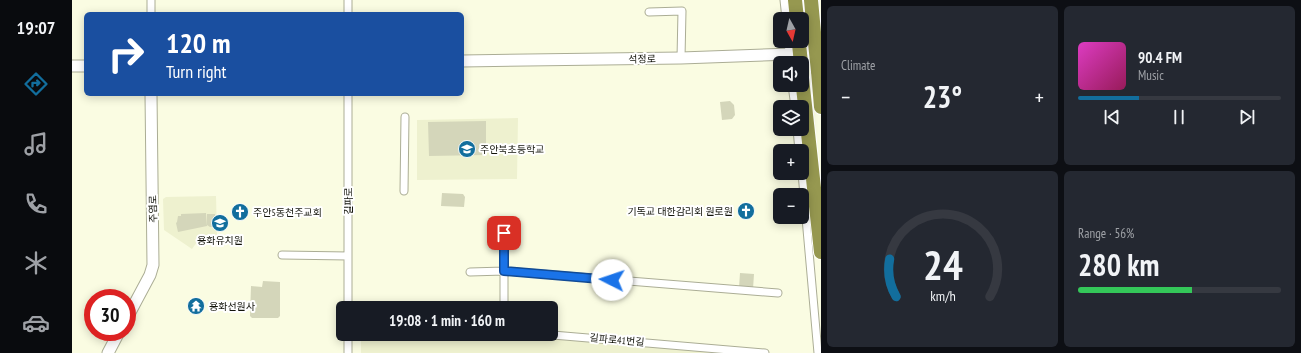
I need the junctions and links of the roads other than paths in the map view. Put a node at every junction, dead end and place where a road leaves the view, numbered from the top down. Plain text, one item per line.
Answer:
1 (151, 0) edge
2 (348, 0) edge
3 (784, 0) edge
4 (795, 0) edge
5 (811, 0) edge
6 (151, 12) edge
7 (348, 12) edge
8 (649, 12) dead end
9 (785, 12) edge
10 (796, 12) edge
11 (818, 48) edge
12 (798, 56) edge
13 (681, 58) junction
14 (773, 59) edge
15 (464, 61) edge
16 (72, 66) edge
17 (84, 66) edge
18 (804, 92) edge
19 (151, 96) edge
20 (348, 96) edge
21 (821, 107) edge
22 (405, 118) dead end
23 (803, 180) edge
24 (404, 191) dead end
25 (504, 233) dead end
26 (821, 252) edge
27 (282, 255) dead end
28 (348, 256) junction
29 (504, 271) junction
30 (470, 272) dead end
31 (778, 293) dead end
32 (348, 301) edge
33 (504, 301) edge
34 (136, 302) edge
35 (558, 335) edge
36 (114, 341) edge
37 (348, 341) edge
38 (108, 353) edge
39 (348, 353) edge
40 (766, 353) edge
41 (818, 353) edge

1 - 6 street
2 - 7 street
3 - 9 street
4 - 10 highway
5 - 11 highway
8 - 13 street
11 - 12 main road, 석정로
11 - 21 highway, bridge
13 - 14 main road, 석정로
13 - 15 main road, 석정로
16 - 17 main road
18 - 26 highway
19 - 34 main road, 주염로
20 - 28 street, 길파로
22 - 24 street
23 - 41 street
25 - 29 street
27 - 28 street
28 - 32 street, 길파로
29 - 30 street
29 - 31 street
29 - 33 street
35 - 40 street, 길파로41번길
36 - 38 main road
37 - 39 street

